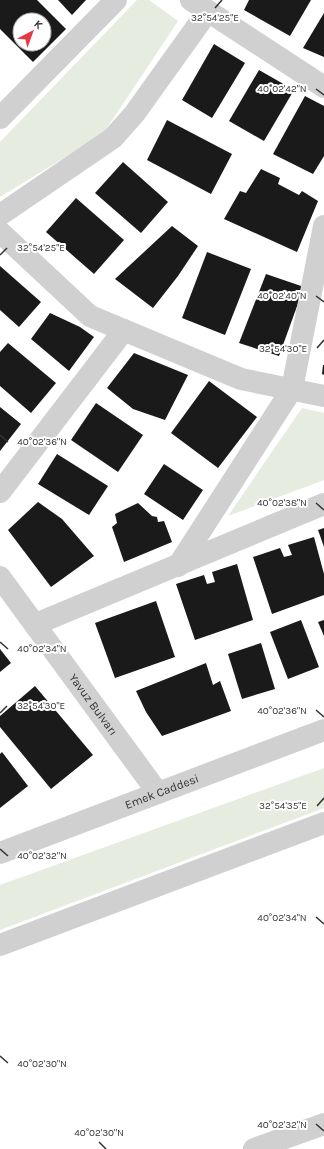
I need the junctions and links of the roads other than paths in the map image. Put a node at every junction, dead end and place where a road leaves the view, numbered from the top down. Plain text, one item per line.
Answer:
1 (116, 0) edge
2 (200, 6) edge
3 (324, 87) edge
4 (0, 118) edge
5 (0, 215) edge
6 (324, 226) edge
7 (0, 232) edge
8 (124, 330) junction
9 (292, 389) junction
10 (324, 396) edge
11 (0, 492) edge
12 (324, 504) edge
13 (178, 566) junction
14 (0, 577) edge
15 (36, 624) junction
16 (324, 730) edge
17 (158, 793) junction
18 (324, 823) edge
19 (0, 853) edge
20 (0, 945) edge
21 (324, 1124) edge
22 (254, 1149) edge

1 - 4 street
2 - 3 street
2 - 5 street
6 - 9 street
7 - 8 street
8 - 9 street
8 - 11 street
9 - 10 street
9 - 13 street
12 - 13 street
13 - 15 street
14 - 15 street, Yavuz Bulvarı
15 - 17 street, Yavuz Bulvarı
16 - 17 street, Emek Caddesi
17 - 19 street, Emek Caddesi
18 - 20 street
21 - 22 street

